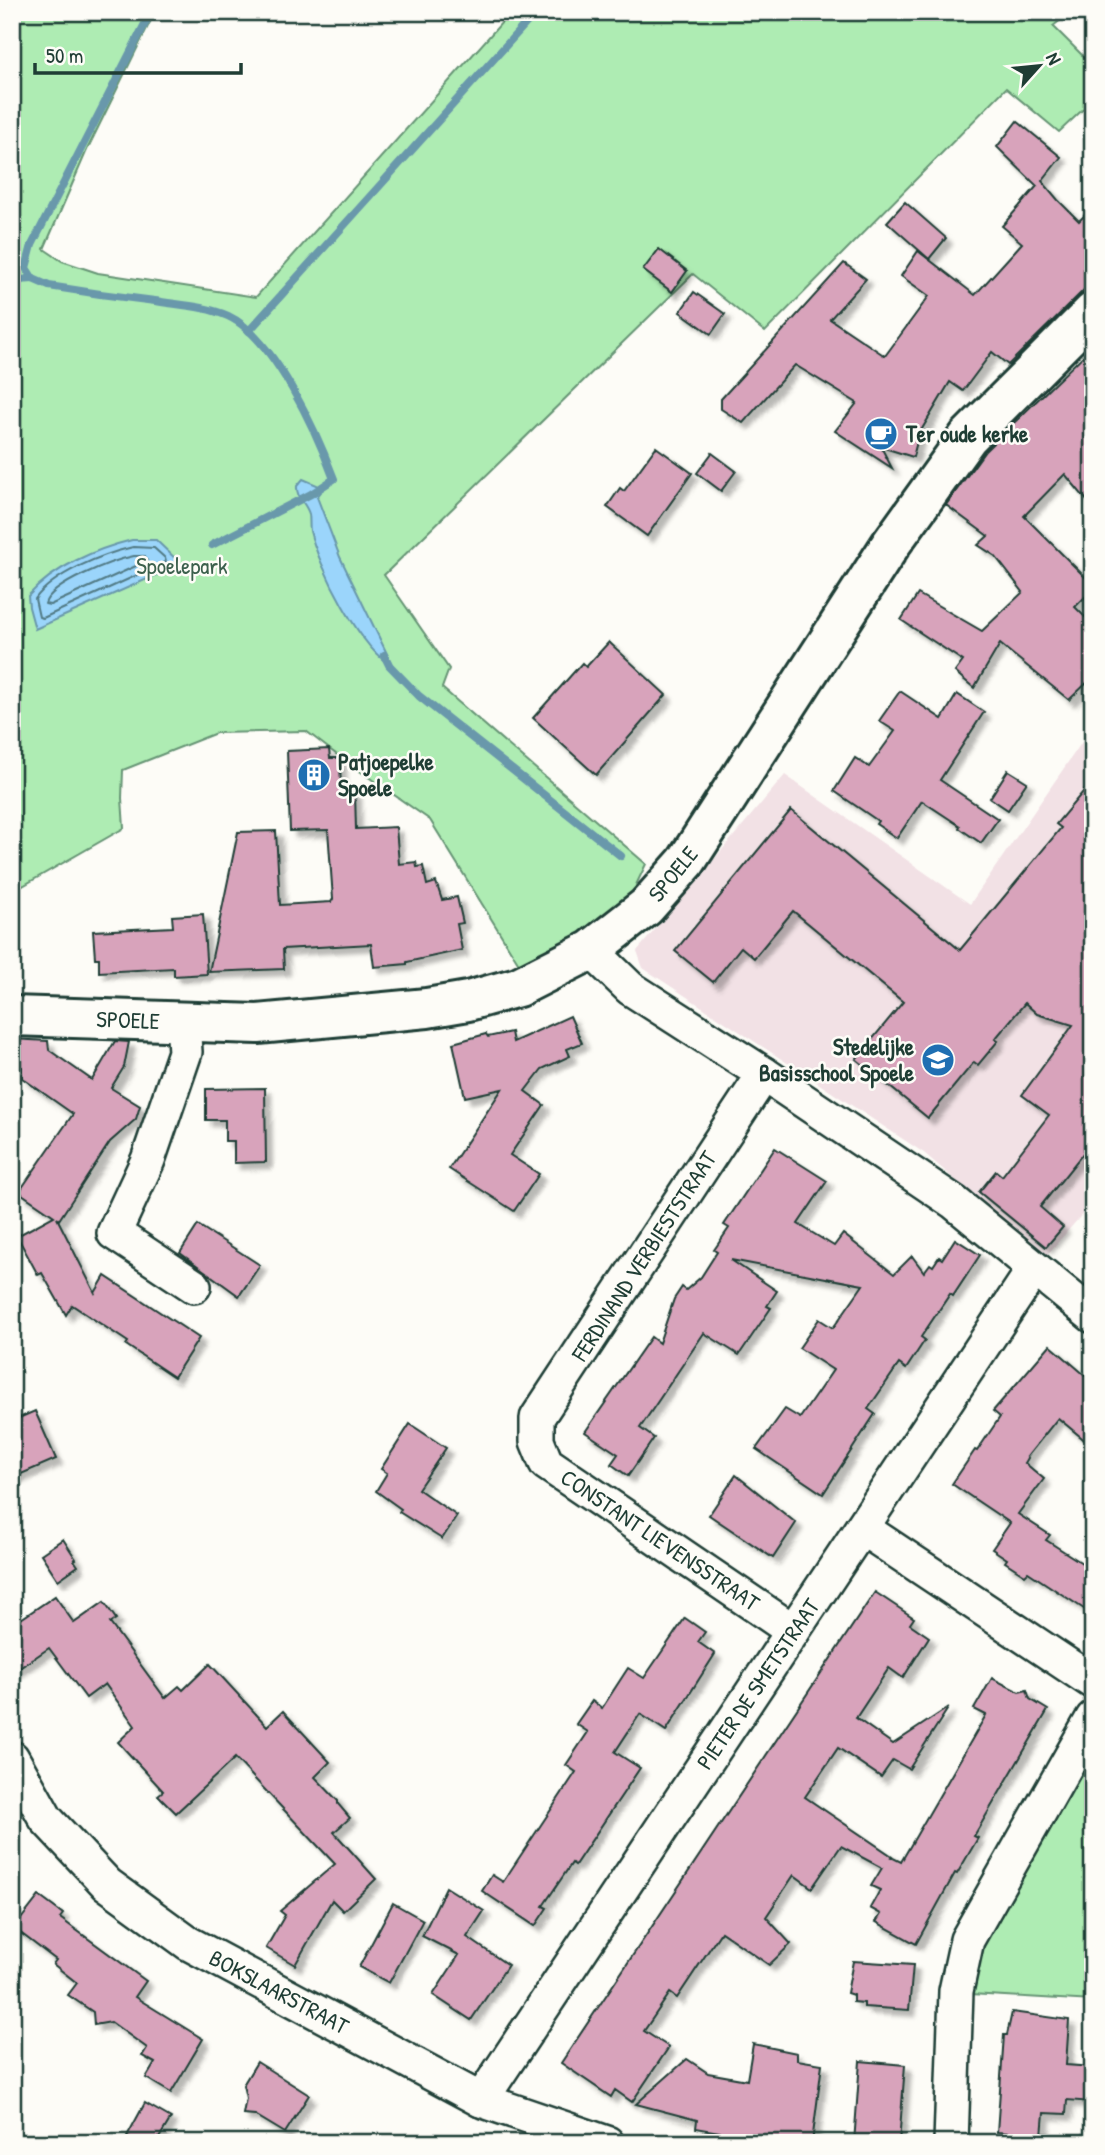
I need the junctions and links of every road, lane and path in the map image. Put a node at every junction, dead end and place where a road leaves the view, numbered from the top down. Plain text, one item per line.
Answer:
1 (1093, 312) edge
2 (591, 950) junction
3 (12, 1016) edge
4 (183, 1021) junction
5 (764, 1074) junction
6 (1034, 1269) junction
7 (194, 1286) dead end
8 (1093, 1316) edge
9 (537, 1441) joint
10 (862, 1528) junction
11 (793, 1631) junction
12 (1093, 1682) edge
13 (1093, 1718) edge
14 (12, 1758) edge
15 (481, 2100) junction
16 (607, 2143) edge
17 (951, 2143) edge

1 - 2 street, SPOELE
2 - 4 street, SPOELE
2 - 5 street
3 - 4 street, SPOELE
4 - 7 street
5 - 6 street
5 - 9 street, FERDINAND VERBIESTSTRAAT
6 - 8 street
6 - 10 street, PIETER DE SMETSTRAAT
9 - 11 street, CONSTANT LIEVENSSTRAAT
10 - 11 street, PIETER DE SMETSTRAAT
10 - 12 street
11 - 15 street, PIETER DE SMETSTRAAT
13 - 17 street
14 - 15 street, BOKSLAARSTRAAT
15 - 16 street, BOKSLAARSTRAAT

